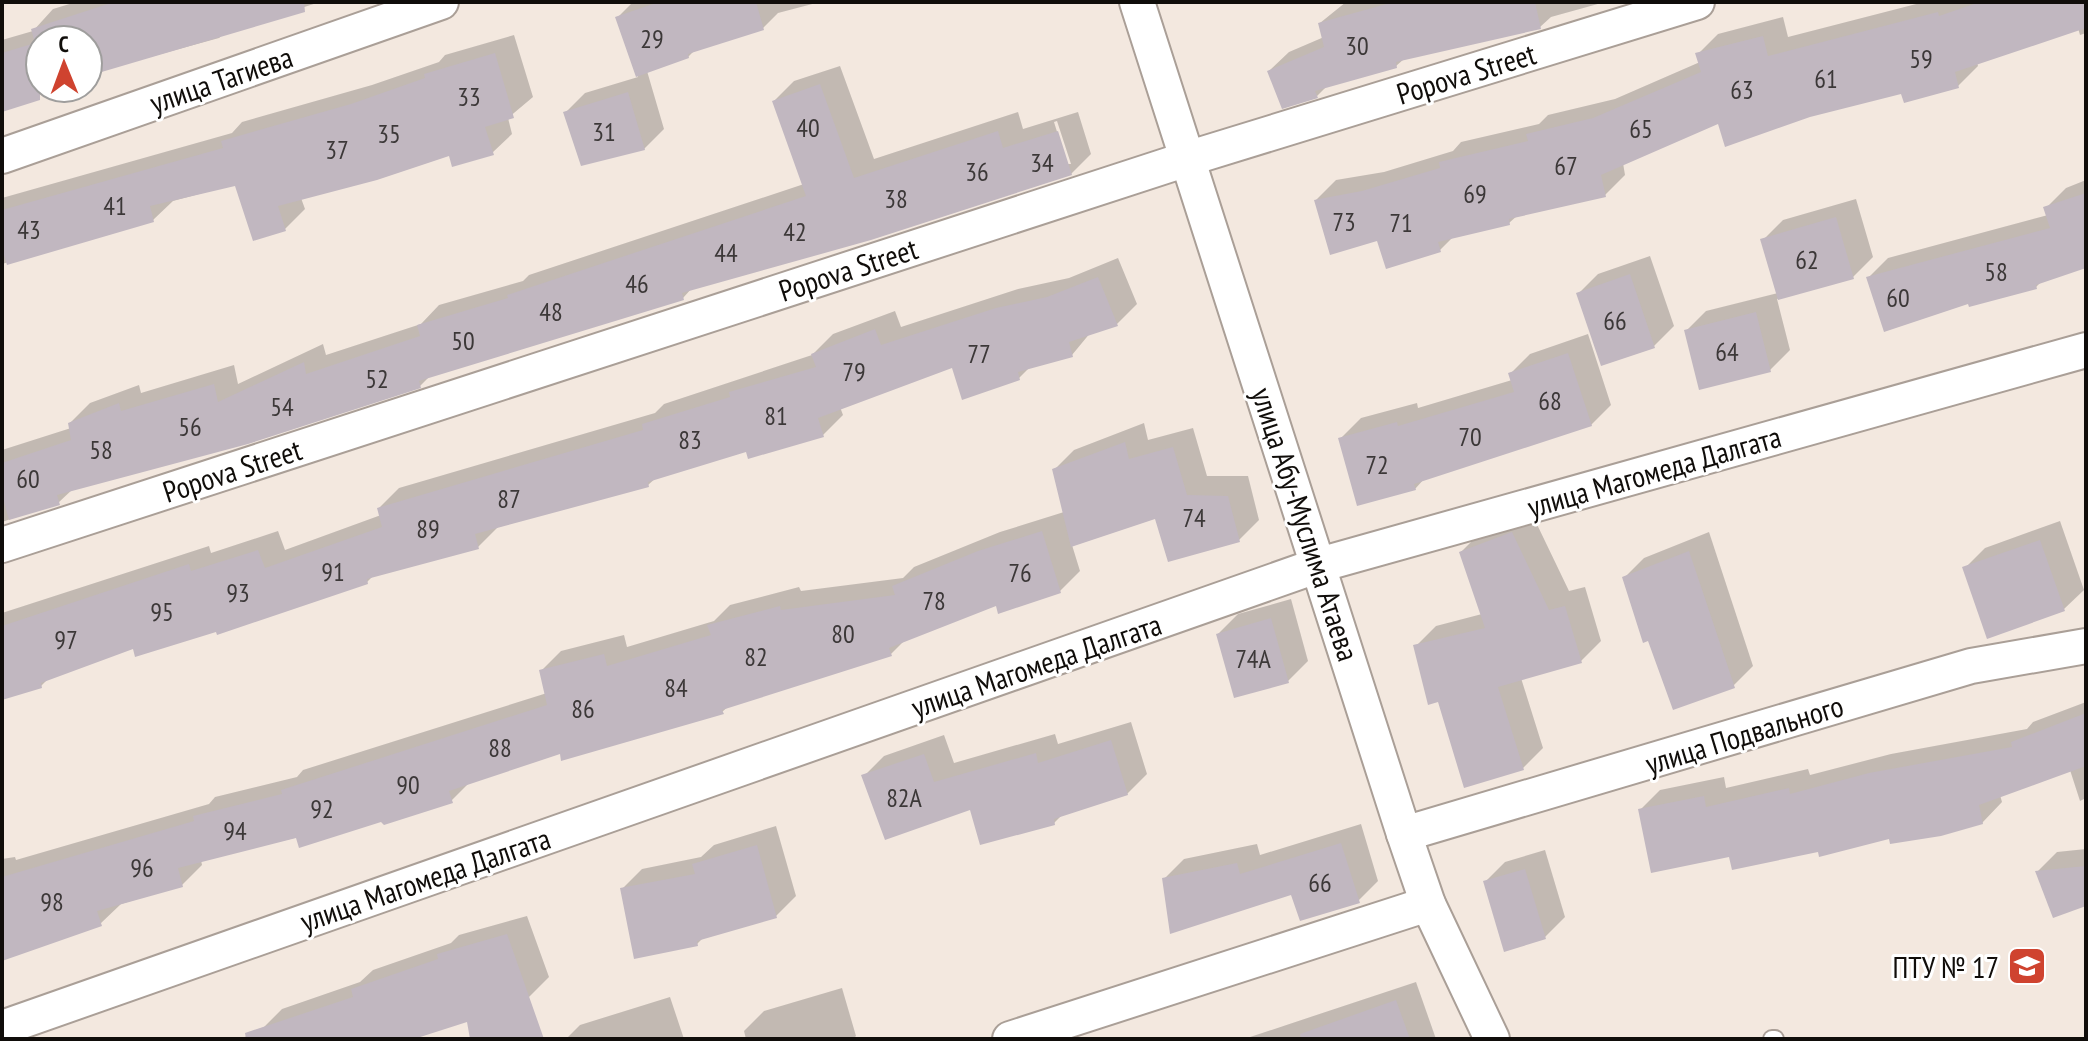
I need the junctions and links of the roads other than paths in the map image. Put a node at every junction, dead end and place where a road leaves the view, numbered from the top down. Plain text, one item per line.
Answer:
1 (441, 2) edge
2 (1137, 2) edge
3 (1697, 2) edge
4 (2, 156) edge
5 (1190, 158) junction
6 (2086, 350) edge
7 (2, 545) edge
8 (1319, 565) junction
9 (2086, 646) edge
10 (1404, 834) junction
11 (1428, 904) junction
12 (2, 1028) edge
13 (1010, 1039) edge
14 (1492, 1039) edge

1 - 4 street, улица Тагиева
2 - 5 street, улица Абу-Муслима Атаева
3 - 5 street, Popova Street
5 - 7 street, Popova Street
5 - 8 street, улица Абу-Муслима Атаева
6 - 8 street, улица Магомеда Далгата
8 - 10 street, улица Абу-Муслима Атаева
8 - 12 street, улица Магомеда Далгата
9 - 10 street, улица Подвального
10 - 11 street, улица Абу-Муслима Атаева
11 - 13 street
11 - 14 street, улица Абу-Муслима Атаева

